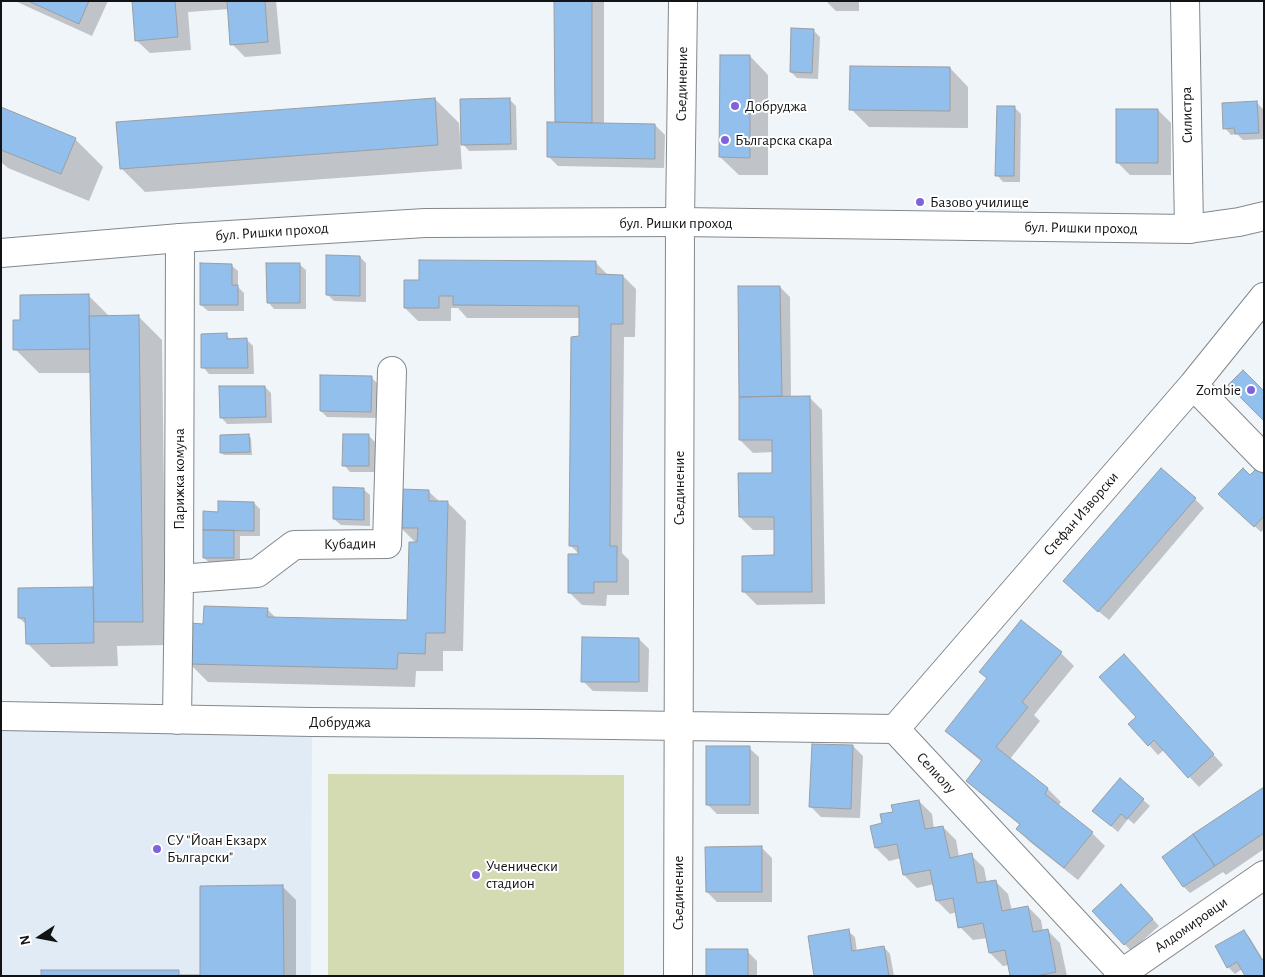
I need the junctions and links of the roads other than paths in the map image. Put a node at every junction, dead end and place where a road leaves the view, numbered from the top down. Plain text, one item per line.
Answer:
1 (683, 1) edge
2 (1185, 1) edge
3 (1264, 216) edge
4 (680, 222) junction
5 (1189, 229) junction
6 (180, 238) junction
7 (1, 244) edge
8 (89, 246) junction
9 (1, 253) edge
10 (1264, 297) edge
11 (392, 371) dead end
12 (1193, 385) junction
13 (1264, 458) edge
14 (179, 579) junction
15 (1, 716) edge
16 (177, 720) junction
17 (678, 726) junction
18 (895, 729) junction
19 (1264, 875) edge
20 (1121, 975) edge
21 (678, 976) edge

1 - 4 street, Съединение
2 - 5 street, Силистра
3 - 5 street, бул. Ришки проход
4 - 5 street, бул. Ришки проход
4 - 6 street, бул. Ришки проход
4 - 17 street, Съединение
6 - 8 street, бул. Ришки проход
6 - 14 street, Парижка комуна
7 - 8 street, бул. Ришки проход
8 - 9 street, бул. Ришки проход
10 - 12 street, Стефан Изворски
11 - 14 street, Кубадин
12 - 13 street
12 - 18 street, Стефан Изворски
14 - 16 street, Парижка комуна
15 - 16 street, Добруджа
16 - 17 street, Добруджа
17 - 18 street
17 - 21 street, Съединение
18 - 20 street, Селиолу
19 - 20 street, Алдомировци

